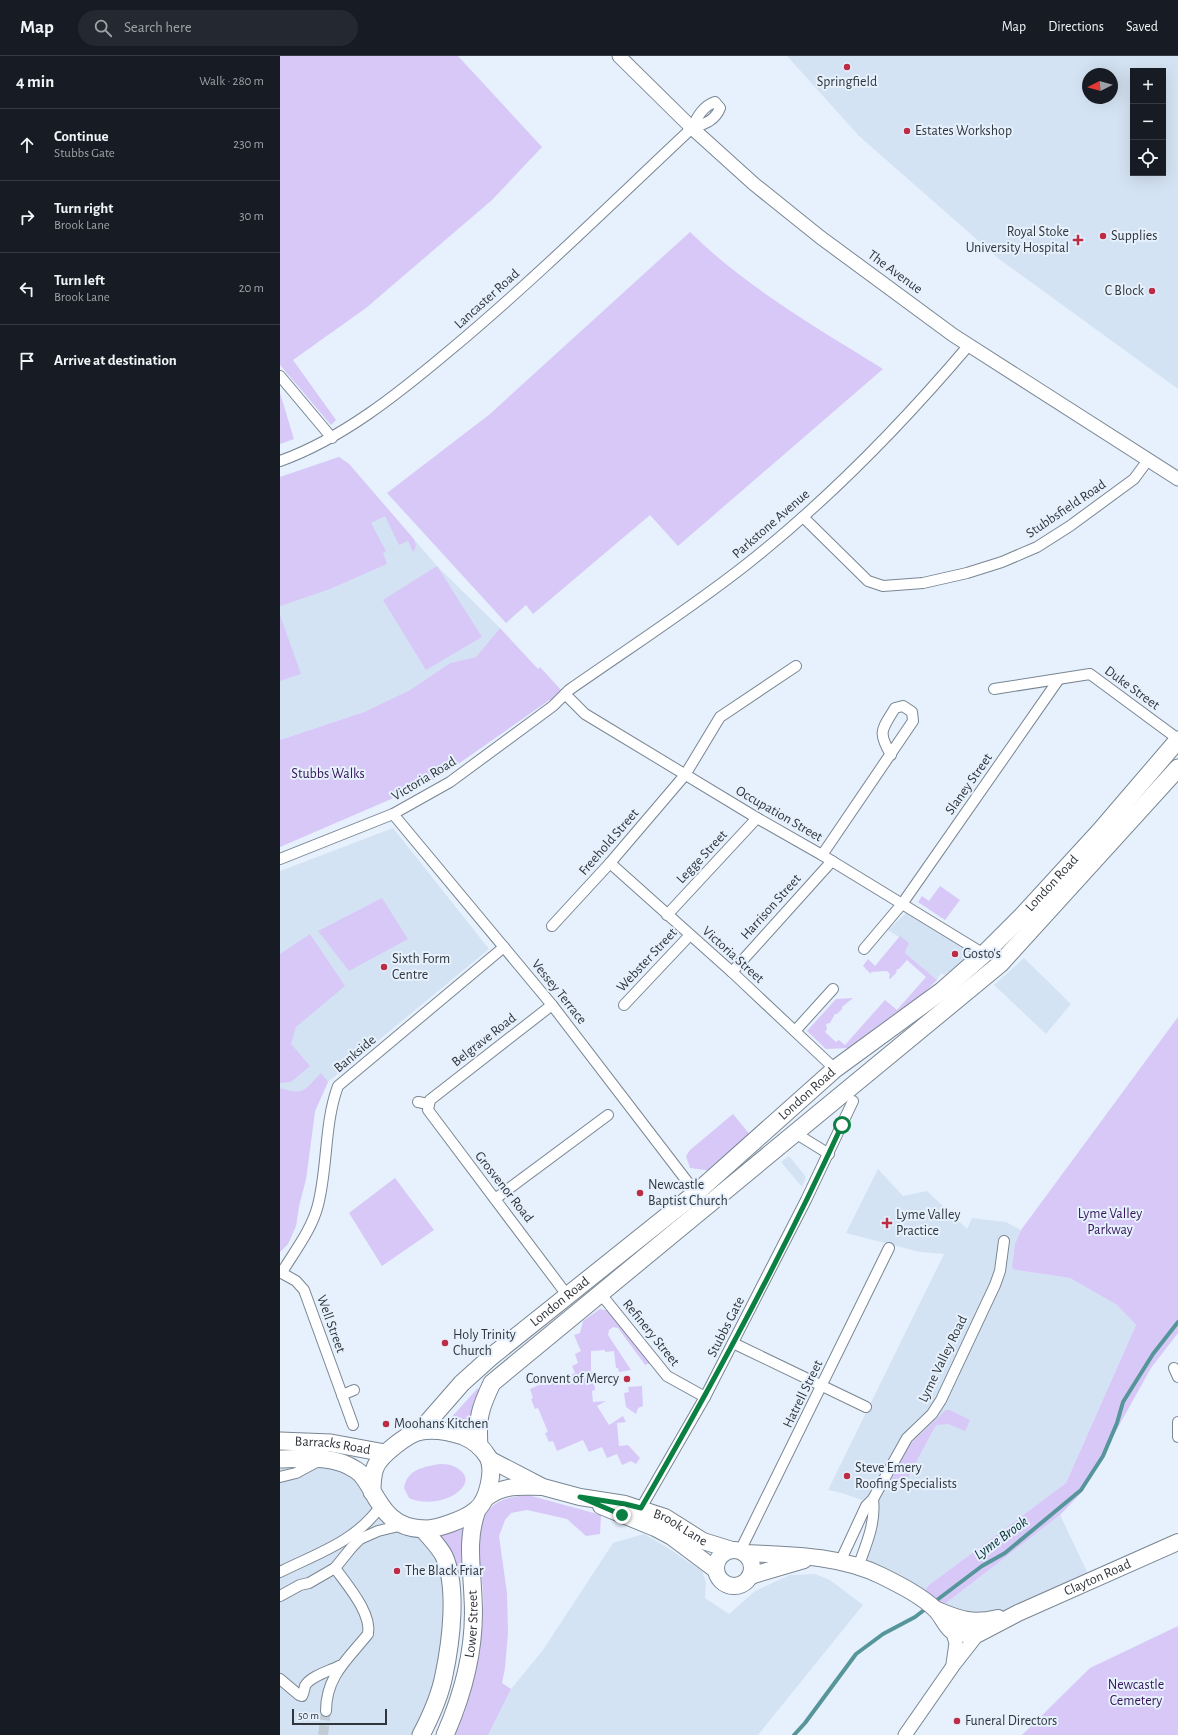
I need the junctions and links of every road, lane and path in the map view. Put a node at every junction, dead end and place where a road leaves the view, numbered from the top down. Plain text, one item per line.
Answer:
1 (619, 56) edge
2 (692, 128) junction
3 (968, 345) junction
4 (280, 376) edge
5 (332, 438) junction
6 (1148, 460) junction
7 (280, 461) edge
8 (1178, 479) edge
9 (803, 517) junction
10 (796, 666) dead end
11 (1059, 679) junction
12 (994, 689) dead end
13 (565, 694) junction
14 (1178, 739) edge
15 (891, 755) dead end
16 (1178, 768) edge
17 (685, 775) junction
18 (393, 814) junction
19 (757, 818) junction
20 (822, 855) junction
21 (280, 859) edge
22 (832, 861) junction
23 (610, 863) junction
24 (902, 904) junction
25 (667, 915) junction
26 (552, 926) dead end
27 (690, 935) junction
28 (864, 949) dead end
29 (507, 951) junction
30 (984, 954) junction
31 (732, 972) junction
32 (833, 989) dead end
33 (552, 1005) junction
34 (624, 1005) dead end
35 (795, 1031) junction
36 (835, 1069) junction
37 (852, 1094) junction
38 (431, 1100) junction
39 (418, 1102) dead end
40 (608, 1115) dead end
41 (794, 1133) junction
42 (829, 1154) junction
43 (696, 1193) junction
44 (496, 1198) junction
45 (1004, 1241) dead end
46 (889, 1248) dead end
47 (281, 1272) edge
48 (600, 1293) junction
49 (567, 1295) junction
50 (734, 1343) junction
51 (823, 1386) junction
52 (354, 1390) dead end
53 (342, 1395) junction
54 (706, 1397) junction
55 (866, 1407) dead end
56 (1178, 1422) edge
57 (353, 1425) dead end
58 (420, 1431) junction
59 (1178, 1437) edge
60 (280, 1441) edge
61 (484, 1452) junction
62 (386, 1453) junction
63 (324, 1458) junction
64 (280, 1459) edge
65 (280, 1477) edge
66 (543, 1486) junction
67 (372, 1492) junction
68 (580, 1497) junction
69 (873, 1499) junction
70 (481, 1504) junction
71 (380, 1507) junction
72 (641, 1508) junction
73 (403, 1525) junction
74 (423, 1529) junction
75 (1178, 1542) edge
76 (739, 1551) junction
77 (813, 1558) junction
78 (840, 1562) junction
79 (858, 1567) junction
80 (335, 1568) junction
81 (716, 1570) junction
82 (280, 1572) edge
83 (750, 1576) junction
84 (280, 1596) edge
85 (936, 1610) junction
86 (1018, 1613) junction
87 (952, 1630) junction
88 (978, 1634) junction
89 (339, 1666) junction
90 (953, 1666) junction
91 (280, 1679) edge
92 (326, 1711) tunnel mouth
93 (422, 1735) edge
94 (446, 1735) edge
95 (905, 1735) edge

1 - 2 street, The Avenue
2 - 3 street, The Avenue
2 - 5 street, Lancaster Road
3 - 6 street, The Avenue
3 - 9 street, Parkstone Avenue
4 - 5 street
5 - 7 street, Lancaster Road
6 - 8 street, The Avenue
6 - 9 street, Stubbsfield Road
9 - 13 street, Parkstone Avenue
10 - 17 street, Freehold Street
11 - 12 street, Duke Street
11 - 14 street, Duke Street
11 - 24 street, Slaney Street
13 - 17 street, Occupation Street
13 - 18 street, Victoria Road
14 - 30 highway, London Road
15 - 20 street
16 - 37 highway, London Road
17 - 19 street, Occupation Street
17 - 23 street, Freehold Street
18 - 21 street, Victoria Road
18 - 29 street, Vessey Terrace
19 - 20 street, Occupation Street
19 - 25 street, Legge Street
20 - 22 street, Occupation Street
22 - 24 street, Occupation Street
22 - 31 street, Harrison Street
23 - 25 street, Victoria Street
23 - 26 street, Freehold Street
24 - 28 street, Slaney Street
24 - 30 street, Occupation Street
25 - 27 street, Victoria Street
27 - 31 street, Victoria Street
27 - 34 street, Webster Street
29 - 33 street, Vessey Terrace
29 - 47 street, Bankside
30 - 36 highway, London Road
31 - 35 street, Victoria Street
32 - 35 street
33 - 38 street, Belgrave Road
33 - 43 street, Vessey Terrace
35 - 36 street, Victoria Street
36 - 37 highway
36 - 43 highway, London Road
37 - 41 highway, London Road
37 - 42 street, Stubbs Gate
38 - 39 street
38 - 44 street, Grosvenor Road
40 - 44 street
41 - 42 street
41 - 48 highway, London Road
42 - 50 street, Stubbs Gate
43 - 49 highway, London Road
44 - 49 street, Grosvenor Road
45 - 69 street, Lyme Valley Road
46 - 51 street, Hatrell Street
47 - 53 street, Well Street
48 - 54 street, Refinery Street
48 - 61 highway, London Road
49 - 58 highway, London Road
50 - 51 street
50 - 54 street, Stubbs Gate
51 - 55 street
51 - 76 street, Hatrell Street
52 - 53 street
53 - 57 street, Well Street
54 - 72 street, Stubbs Gate
56 - 59 street
58 - 61 highway
58 - 62 highway
60 - 62 highway, Barracks Road
61 - 66 main road, Brook Lane
61 - 70 highway
62 - 67 highway
63 - 64 highway, Barracks Road
63 - 65 street
63 - 67 highway, Barracks Road
66 - 68 main road, Brook Lane
66 - 70 main road, Brook Lane
67 - 71 highway
68 - 72 main road, Brook Lane
68 - 81 main road, Brook Lane
69 - 78 street, Lyme Valley Road
69 - 79 street
70 - 74 highway
70 - 94 highway, Lower Street
71 - 73 highway
71 - 82 street
72 - 76 main road, Brook Lane
73 - 74 highway
73 - 80 street
74 - 93 highway, Lower Street
75 - 86 main road, Clayton Road
76 - 77 main road, Brook Lane
76 - 81 main road, Brook Lane
76 - 83 main road
77 - 78 main road, Brook Lane
77 - 83 main road, Brook Lane
78 - 79 main road, Brook Lane
79 - 85 main road, Brook Lane
80 - 84 street
80 - 89 street
81 - 83 main road, Brook Lane
85 - 86 main road
85 - 87 main road
86 - 88 main road
87 - 88 main road
87 - 90 street
88 - 90 street
89 - 91 street
89 - 92 street
90 - 95 street

